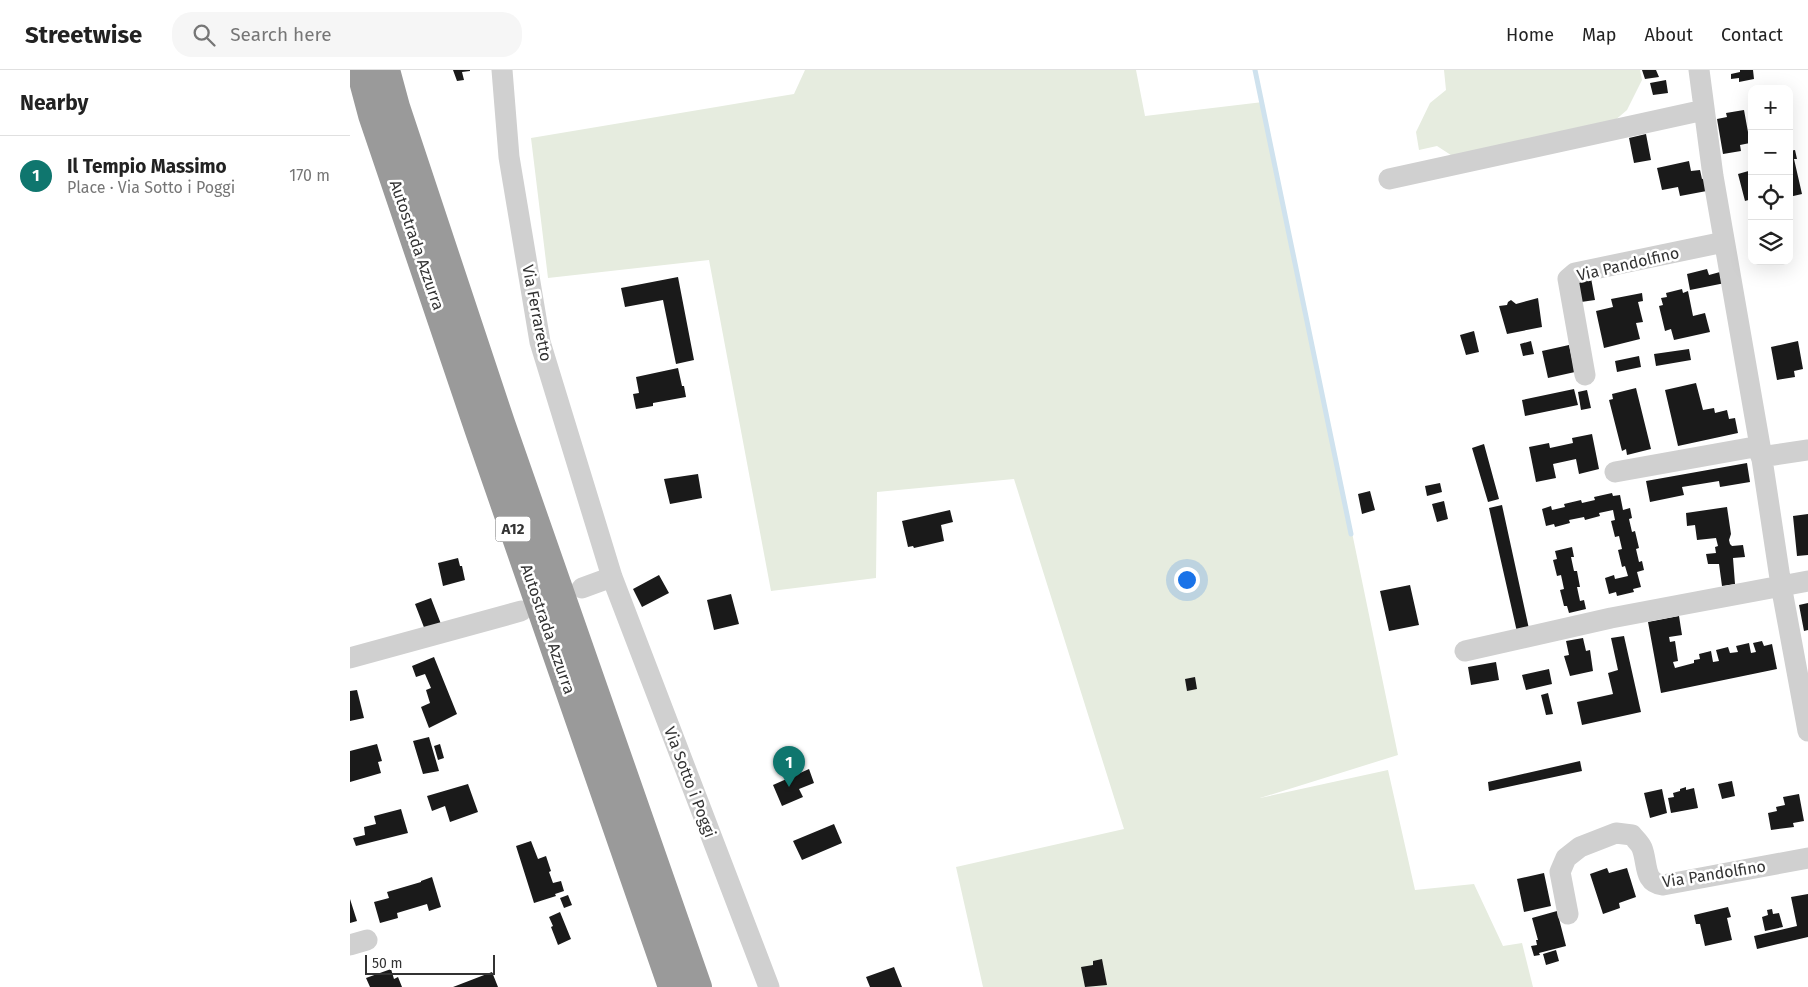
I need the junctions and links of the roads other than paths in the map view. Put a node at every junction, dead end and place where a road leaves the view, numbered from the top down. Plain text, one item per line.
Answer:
1 (360, 70) edge
2 (386, 70) edge
3 (502, 70) edge
4 (1699, 70) edge
5 (1704, 110) junction
6 (1388, 180) dead end
7 (1724, 242) junction
8 (1585, 375) dead end
9 (1808, 450) edge
10 (1760, 452) junction
11 (1615, 472) dead end
12 (612, 577) junction
13 (1808, 580) edge
14 (1781, 584) junction
15 (582, 588) dead end
16 (521, 611) dead end
17 (1464, 651) dead end
18 (350, 658) edge
19 (1808, 731) edge
20 (1808, 858) edge
21 (1568, 914) dead end
22 (672, 987) edge
23 (698, 987) edge
24 (768, 987) edge

1 - 22 highway, Autostrada Azzurra / A12
2 - 23 highway, Autostrada Azzurra / A12
3 - 12 street, Via Ferraretto
4 - 5 street
5 - 6 street
5 - 7 street
7 - 8 street, Via Pandolfino
7 - 10 street
9 - 10 street
10 - 11 street
10 - 14 street
12 - 15 street
12 - 24 street, Via Sotto i Poggi
13 - 14 street
14 - 17 street
14 - 19 street
16 - 18 street
20 - 21 street, Via Pandolfino

